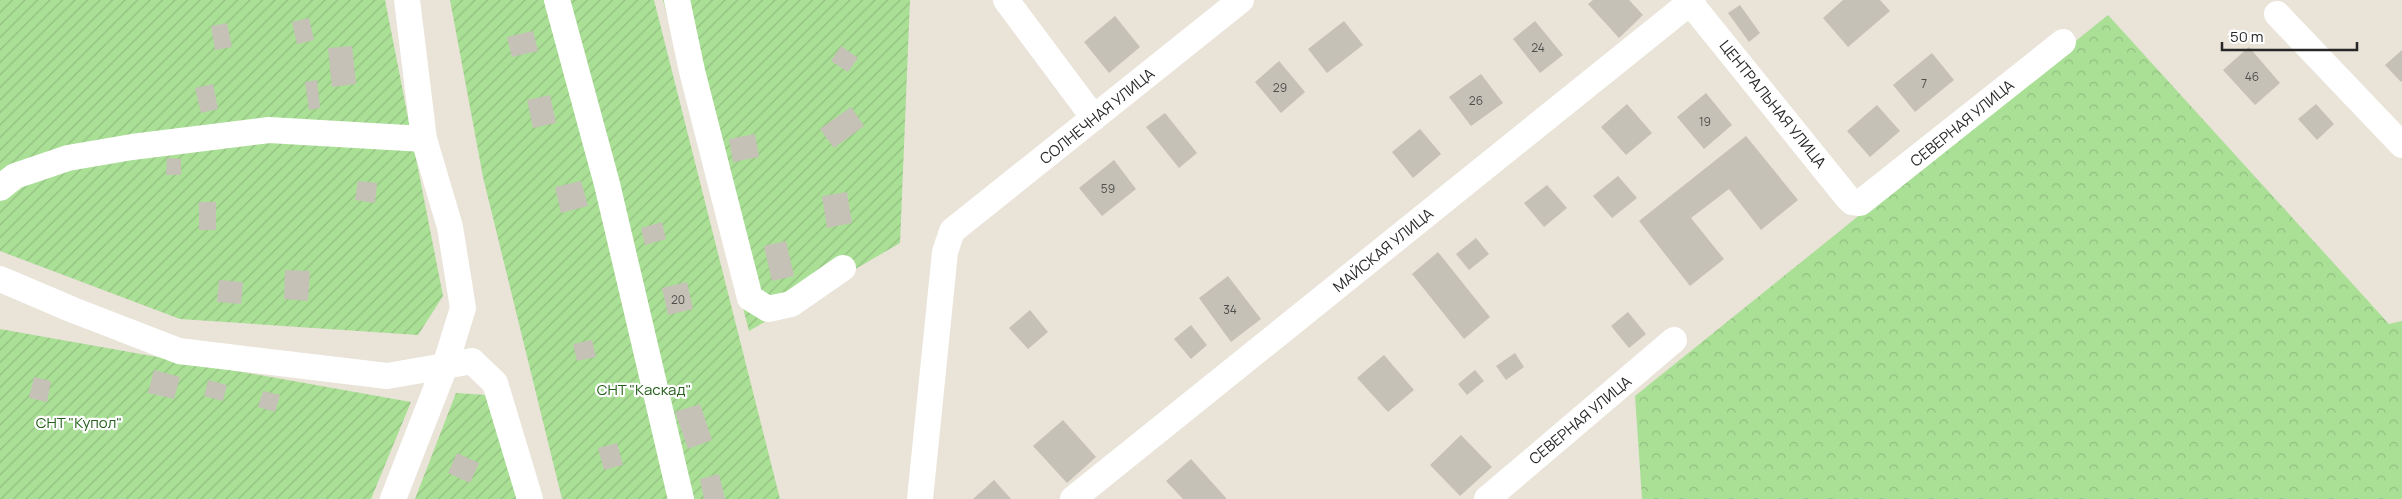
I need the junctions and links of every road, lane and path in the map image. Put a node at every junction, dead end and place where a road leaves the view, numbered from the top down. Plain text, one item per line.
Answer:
1 (407, 0) edge
2 (557, 0) edge
3 (677, 0) edge
4 (1006, 0) edge
5 (1241, 0) edge
6 (1691, 1) edge
7 (2277, 14) dead end
8 (2063, 42) dead end
9 (1094, 118) junction
10 (424, 139) junction
11 (2402, 145) edge
12 (0, 188) edge
13 (1860, 204) joint
14 (842, 268) dead end
15 (0, 279) edge
16 (1674, 340) dead end
17 (445, 366) junction
18 (393, 499) edge
19 (530, 499) edge
20 (681, 499) edge
21 (920, 499) edge
22 (1073, 499) edge
23 (1487, 499) edge

1 - 10 street
2 - 20 street
3 - 14 street
4 - 9 street
5 - 9 street, СОЛНЕЧНАЯ УЛИЦА
6 - 13 street, ЦЕНТРАЛЬНАЯ УЛИЦА
6 - 22 street, МАЙСКАЯ УЛИЦА
7 - 11 street
8 - 13 street, СЕВЕРНАЯ УЛИЦА
9 - 21 street, СОЛНЕЧНАЯ УЛИЦА
10 - 12 street
10 - 17 street
15 - 17 street
16 - 23 street, СЕВЕРНАЯ УЛИЦА
17 - 18 street
17 - 19 street

